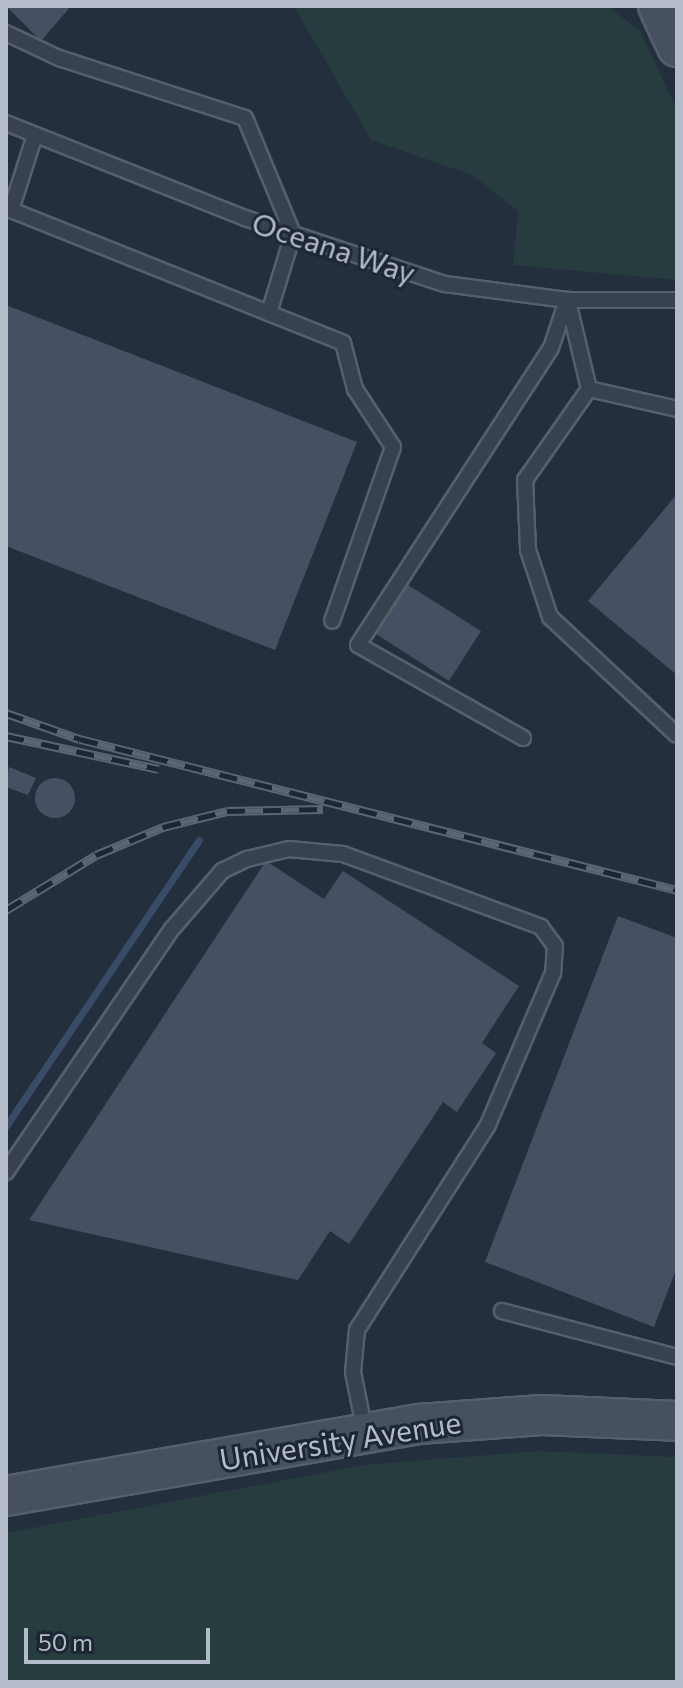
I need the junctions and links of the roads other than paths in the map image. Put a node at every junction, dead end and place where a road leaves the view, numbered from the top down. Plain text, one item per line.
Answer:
1 (658, 6) edge
2 (6, 33) edge
3 (677, 47) edge
4 (6, 123) edge
5 (35, 135) junction
6 (8, 209) edge
7 (293, 234) junction
8 (567, 300) junction
9 (677, 300) edge
10 (269, 313) junction
11 (589, 389) junction
12 (677, 409) edge
13 (332, 621) dead end
14 (677, 735) edge
15 (523, 738) dead end
16 (6, 1172) edge
17 (502, 1311) dead end
18 (677, 1357) edge
19 (677, 1421) edge
20 (365, 1433) junction
21 (6, 1496) edge

1 - 3 main road
2 - 7 lane
4 - 5 lane, Oceana Way
5 - 6 lane
5 - 7 lane, Oceana Way
6 - 10 lane
7 - 8 lane, Oceana Way
7 - 10 lane
8 - 9 lane, Oceana Way
8 - 11 lane
8 - 15 lane
10 - 13 lane
11 - 12 lane
11 - 14 lane
16 - 20 lane
17 - 18 lane
19 - 20 main road, University Avenue
20 - 21 main road, University Avenue

